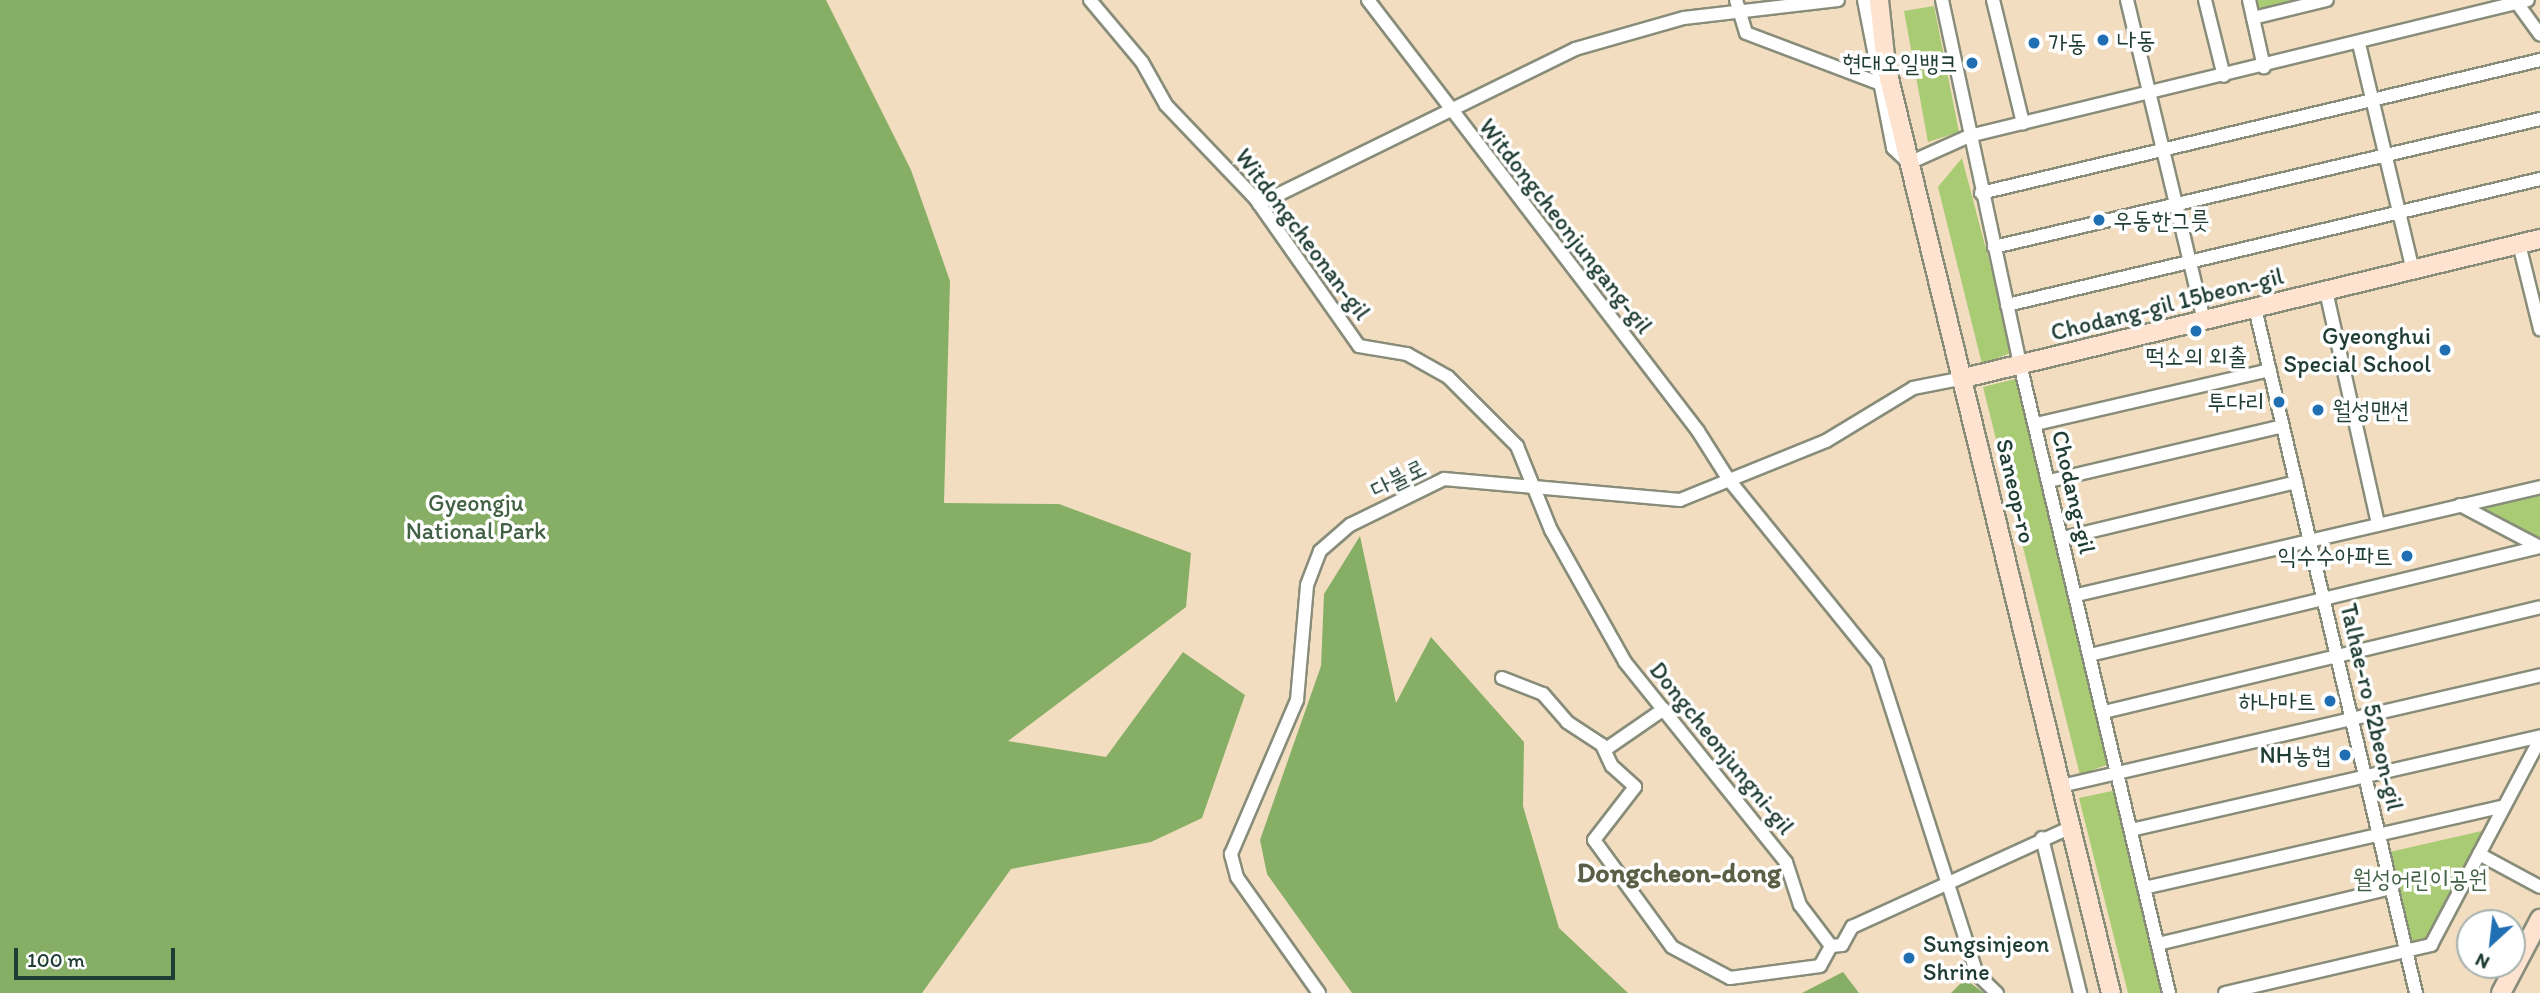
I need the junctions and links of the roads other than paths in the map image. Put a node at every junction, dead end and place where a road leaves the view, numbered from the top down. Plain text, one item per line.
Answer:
1 (1090, 0) edge
2 (1368, 0) edge
3 (1838, 0) edge
4 (1864, 0) edge
5 (1879, 0) edge
6 (1890, 0) edge
7 (1942, 0) edge
8 (1993, 0) edge
9 (2127, 0) edge
10 (2206, 0) edge
11 (2249, 0) edge
12 (2327, 0) edge
13 (2521, 2) edge
14 (1737, 5) edge
15 (2253, 18) junction
16 (2540, 35) edge
17 (2359, 44) junction
18 (2540, 60) edge
19 (2264, 67) junction
20 (2224, 76) junction
21 (1878, 83) junction
22 (2149, 93) junction
23 (2373, 100) junction
24 (1448, 108) junction
25 (2540, 119) edge
26 (2023, 123) junction
27 (1969, 136) junction
28 (2163, 150) junction
29 (2386, 155) junction
30 (1915, 160) junction
31 (2540, 179) edge
32 (1982, 193) junction
33 (1259, 204) junction
34 (2176, 204) junction
35 (2399, 212) junction
36 (2540, 239) edge
37 (2519, 244) junction
38 (1994, 247) junction
39 (2190, 261) junction
40 (2413, 270) junction
41 (2326, 291) junction
42 (2007, 304) junction
43 (2537, 305) edge
44 (2255, 308) junction
45 (2204, 320) junction
46 (2540, 329) edge
47 (2020, 364) junction
48 (2270, 370) junction
49 (1969, 377) junction
50 (2036, 424) junction
51 (2283, 426) junction
52 (1729, 480) junction
53 (2049, 481) junction
54 (2296, 482) junction
55 (1533, 484) junction
56 (2540, 486) edge
57 (2460, 505) junction
58 (2378, 524) junction
59 (2063, 538) junction
60 (2311, 541) junction
61 (2540, 547) edge
62 (2077, 595) junction
63 (2325, 597) junction
64 (2540, 607) edge
65 (2090, 655) junction
66 (2337, 655) junction
67 (2540, 675) edge
68 (1502, 678) dead end
69 (1664, 709) junction
70 (2104, 712) junction
71 (2351, 717) junction
72 (2540, 737) edge
73 (1606, 749) junction
74 (2118, 771) junction
75 (2365, 776) junction
76 (2065, 785) junction
77 (2504, 806) junction
78 (2069, 828) junction
79 (2131, 830) junction
80 (2379, 833) junction
81 (2042, 838) junction
82 (2479, 854) junction
83 (1951, 882) junction
84 (2540, 887) edge
85 (2144, 888) junction
86 (2392, 888) junction
87 (2540, 919) edge
88 (2158, 944) junction
89 (1831, 946) junction
90 (2407, 953) junction
91 (1319, 993) edge
92 (1997, 993) edge
93 (2080, 993) edge
94 (2111, 993) edge
95 (2121, 993) edge
96 (2169, 993) edge
97 (2225, 993) edge
98 (2416, 993) edge
99 (2501, 993) edge

1 - 33 street, Witdongcheonan-gil
2 - 24 street, Witdongcheonjungang-gil
3 - 14 street
4 - 21 street
5 - 30 street, Saneop-ro
6 - 30 street, Saneop-ro
7 - 27 street, Chodang-gil
8 - 26 street
9 - 22 street
10 - 20 street
11 - 15 street
12 - 15 street
13 - 16 street
13 - 17 street
14 - 21 street
14 - 24 street
15 - 19 street
17 - 19 street
17 - 23 street
18 - 23 street
19 - 20 street
20 - 22 street
21 - 30 street
22 - 26 street
22 - 28 street
23 - 28 street
23 - 29 street
24 - 33 street
24 - 52 street, Witdongcheonjungang-gil
25 - 29 street
26 - 27 street
27 - 30 street
27 - 32 street, Chodang-gil
28 - 32 street
28 - 34 street
29 - 34 street
29 - 35 street
30 - 49 street, Saneop-ro
31 - 35 street
32 - 38 street, Chodang-gil
33 - 55 street, Witdongcheonan-gil
34 - 38 street
34 - 39 street
35 - 39 street
35 - 40 street
36 - 37 street, Chodang-gil 15beon-gil
37 - 40 street, Chodang-gil 15beon-gil
37 - 43 street
38 - 42 street, Chodang-gil
39 - 42 street
39 - 45 street
40 - 41 street, Chodang-gil 15beon-gil
41 - 44 street, Chodang-gil 15beon-gil
41 - 58 street
42 - 47 street, Chodang-gil
43 - 46 street
44 - 45 street, Chodang-gil 15beon-gil
44 - 48 street, Talhae-ro 52beon-gil
45 - 47 street, Chodang-gil 15beon-gil
47 - 49 street, Chodang-gil 15beon-gil
47 - 50 street, Chodang-gil
48 - 50 street
48 - 51 street, Talhae-ro 52beon-gil
49 - 52 street, 다불로
49 - 76 street, Saneop-ro
50 - 53 street, Chodang-gil
51 - 53 street
51 - 54 street, Talhae-ro 52beon-gil
52 - 55 street, 다불로
52 - 83 street, Witdongcheonjungang-gil
53 - 59 street, Chodang-gil
54 - 59 street
54 - 60 street, Talhae-ro 52beon-gil
55 - 69 street, Dongcheonjungni-gil
55 - 91 street, 다불로
56 - 57 street
57 - 58 street
57 - 61 street
58 - 60 street
59 - 62 street, Chodang-gil
60 - 62 street
60 - 63 street, Talhae-ro 52beon-gil
61 - 63 street
62 - 65 street, Chodang-gil
63 - 65 street
63 - 66 street, Talhae-ro 52beon-gil
64 - 66 street
65 - 70 street, Chodang-gil
66 - 70 street
66 - 71 street, Talhae-ro 52beon-gil
67 - 71 street
68 - 73 street
69 - 73 street
69 - 89 street, Dongcheonjungni-gil
70 - 74 street, Chodang-gil
71 - 74 street
71 - 75 street, Talhae-ro 52beon-gil
72 - 75 street
72 - 77 street
73 - 89 street
74 - 76 street
74 - 79 street, Chodang-gil
75 - 79 street
75 - 80 street, Talhae-ro 52beon-gil
76 - 78 street, Saneop-ro
76 - 95 street, Saneop-ro
77 - 80 street
77 - 82 street
78 - 81 street
78 - 94 street, Saneop-ro
79 - 85 street, Chodang-gil
80 - 85 street
80 - 86 street, Talhae-ro 52beon-gil
81 - 83 street
81 - 93 street
82 - 84 street
82 - 90 street
83 - 89 street
83 - 92 street, Witdongcheonjungang-gil
85 - 88 street, Chodang-gil
86 - 88 street
86 - 90 street, Talhae-ro 52beon-gil
87 - 99 street
88 - 96 street, Chodang-gil
90 - 97 street
90 - 98 street, Talhae-ro 52beon-gil

